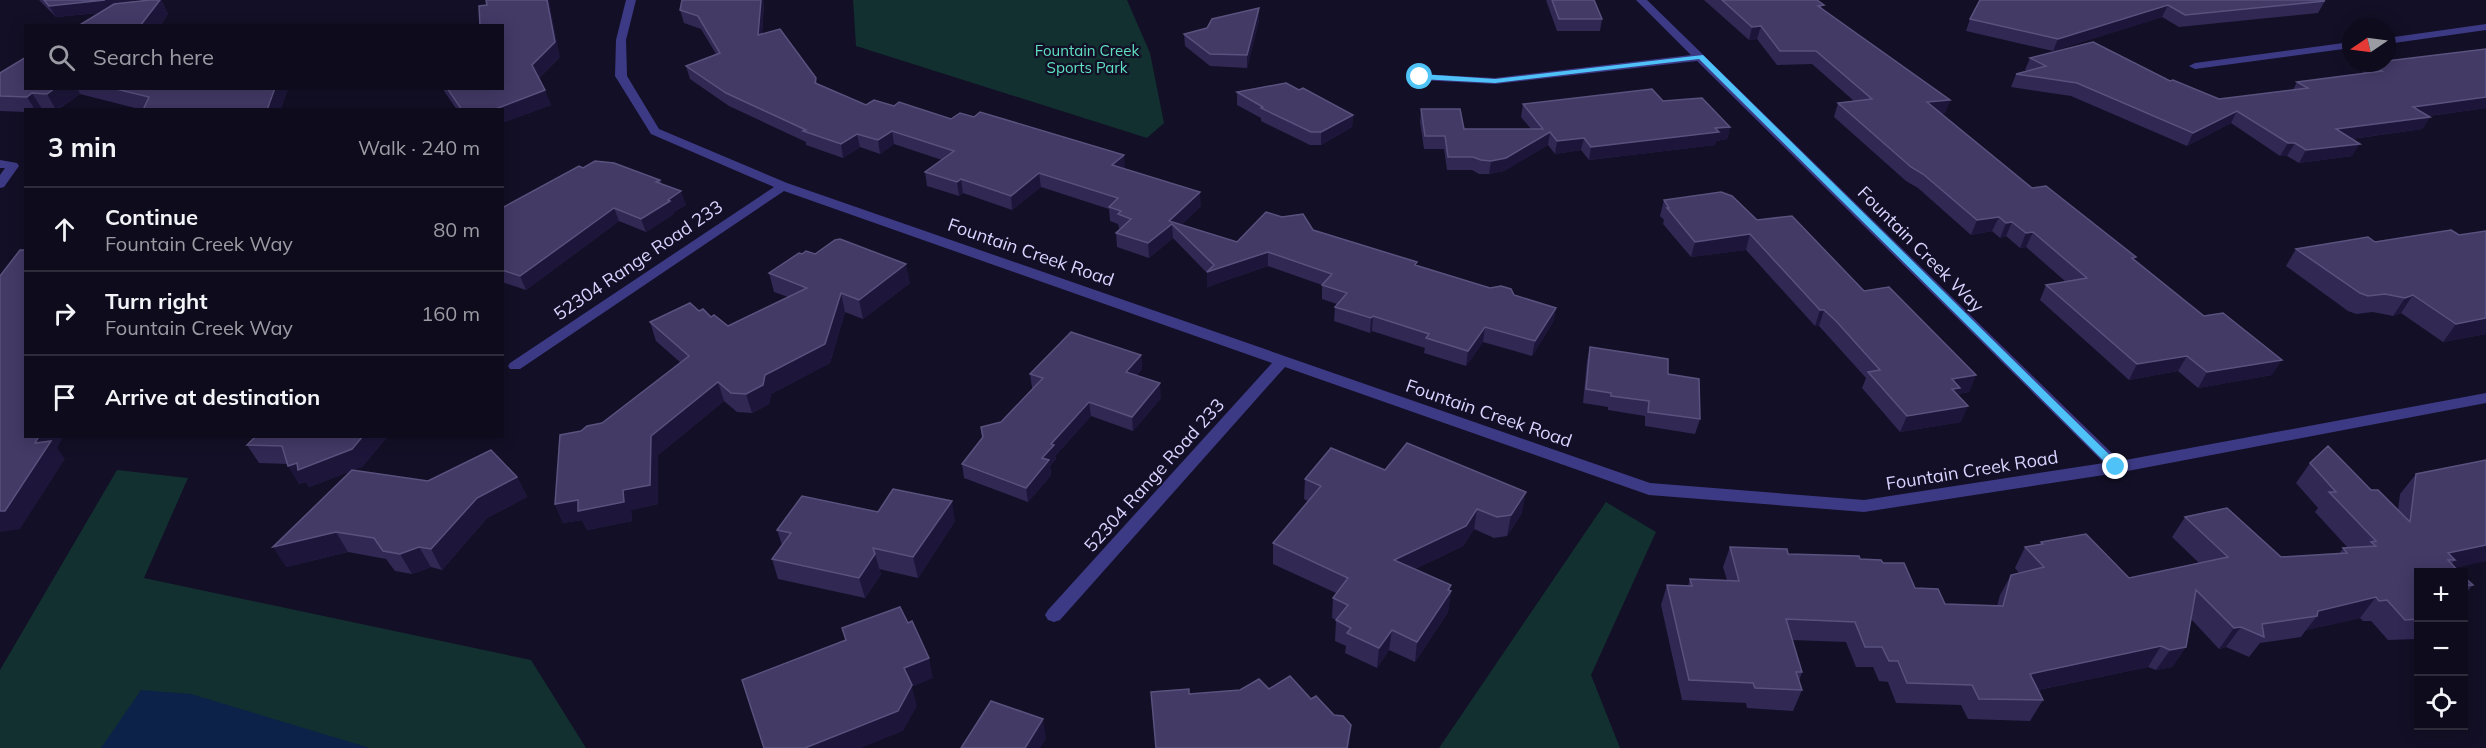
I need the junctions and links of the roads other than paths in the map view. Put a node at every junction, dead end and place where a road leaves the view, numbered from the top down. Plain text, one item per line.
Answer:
1 (631, 0) edge
2 (1641, 0) edge
3 (2486, 27) edge
4 (2396, 39) edge
5 (2342, 46) edge
6 (1700, 57) junction
7 (2195, 66) dead end
8 (1420, 77) dead end
9 (0, 164) edge
10 (0, 184) edge
11 (783, 186) junction
12 (1282, 361) junction
13 (515, 366) dead end
14 (2486, 398) edge
15 (2116, 467) junction
16 (1054, 615) dead end

1 - 11 street, Fountain Creek Road
2 - 6 street, Fountain Creek Way
3 - 4 street
5 - 7 street
6 - 8 street
6 - 15 street, Fountain Creek Way
9 - 10 street
11 - 12 street, Fountain Creek Road
11 - 13 street, 52304 Range Road 233
12 - 15 street, Fountain Creek Road
12 - 16 street, 52304 Range Road 233
14 - 15 street, Fountain Creek Road

